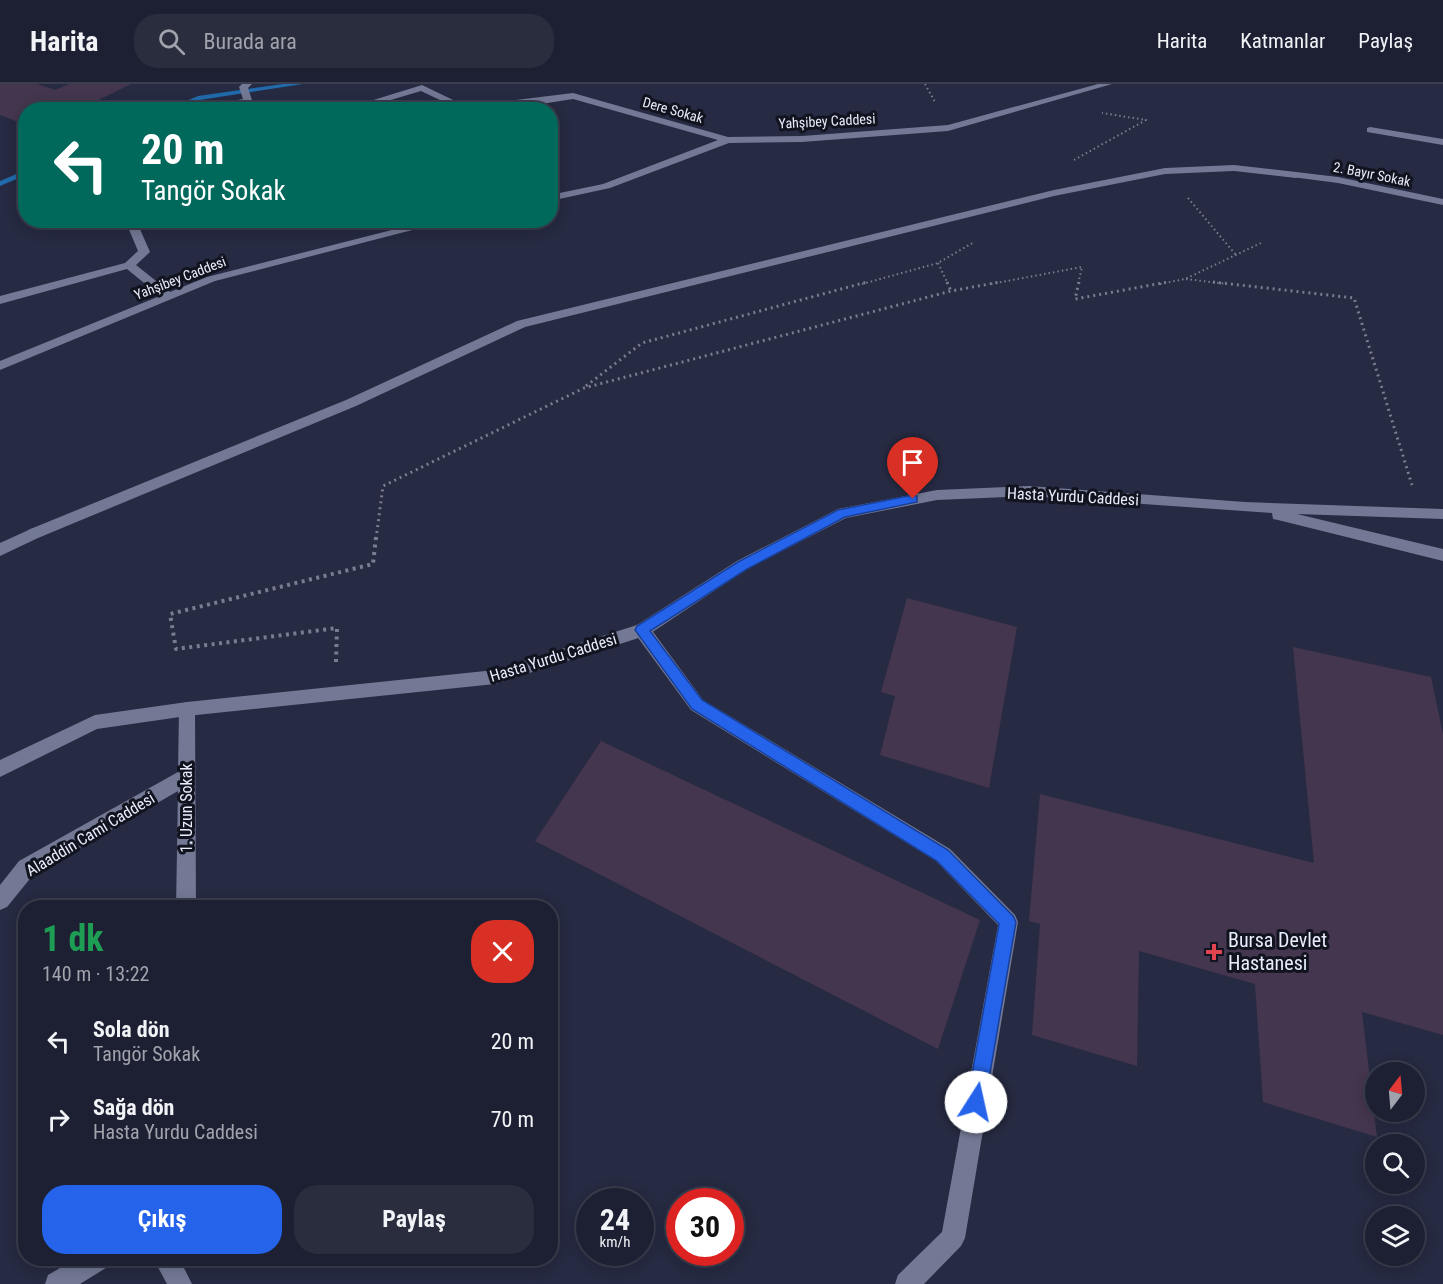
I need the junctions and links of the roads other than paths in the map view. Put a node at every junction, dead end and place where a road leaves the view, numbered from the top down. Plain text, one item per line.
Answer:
1 (1108, 84) edge
2 (245, 85) edge
3 (248, 101) joint
4 (241, 102) edge
5 (373, 102) edge
6 (453, 102) edge
7 (524, 102) edge
8 (1370, 130) dead end
9 (728, 140) junction
10 (1443, 142) edge
11 (558, 196) edge
12 (1443, 202) edge
13 (134, 228) edge
14 (414, 228) edge
15 (129, 265) junction
16 (169, 297) junction
17 (0, 300) edge
18 (0, 366) edge
19 (1245, 507) junction
20 (1443, 514) edge
21 (0, 550) edge
22 (1443, 555) edge
23 (642, 630) junction
24 (187, 709) junction
25 (0, 768) edge
26 (187, 776) junction
27 (0, 900) edge
28 (186, 900) edge
29 (87, 1266) edge
30 (170, 1266) edge
31 (57, 1284) edge
32 (180, 1284) edge
33 (907, 1284) edge

1 - 9 street, Yahşibey Caddesi
2 - 3 street
3 - 4 street
5 - 6 street
7 - 9 street, Dere Sokak
8 - 10 street
9 - 11 street, Yahşibey Caddesi
12 - 21 street, 2. Bayır Sokak
13 - 15 street
14 - 16 street, Yahşibey Caddesi
15 - 16 street
15 - 17 street
16 - 18 street, Yahşibey Caddesi
19 - 20 street, Hasta Yurdu Caddesi
19 - 22 street, Hasta Yurdu Caddesi
19 - 23 street, Hasta Yurdu Caddesi
23 - 24 street, Hasta Yurdu Caddesi
23 - 33 street
24 - 25 street, Hasta Yurdu Caddesi
24 - 26 street, 1. Uzun Sokak
26 - 27 street, Alaaddin Cami Caddesi
26 - 28 street, 1. Uzun Sokak
29 - 31 street
30 - 32 street

